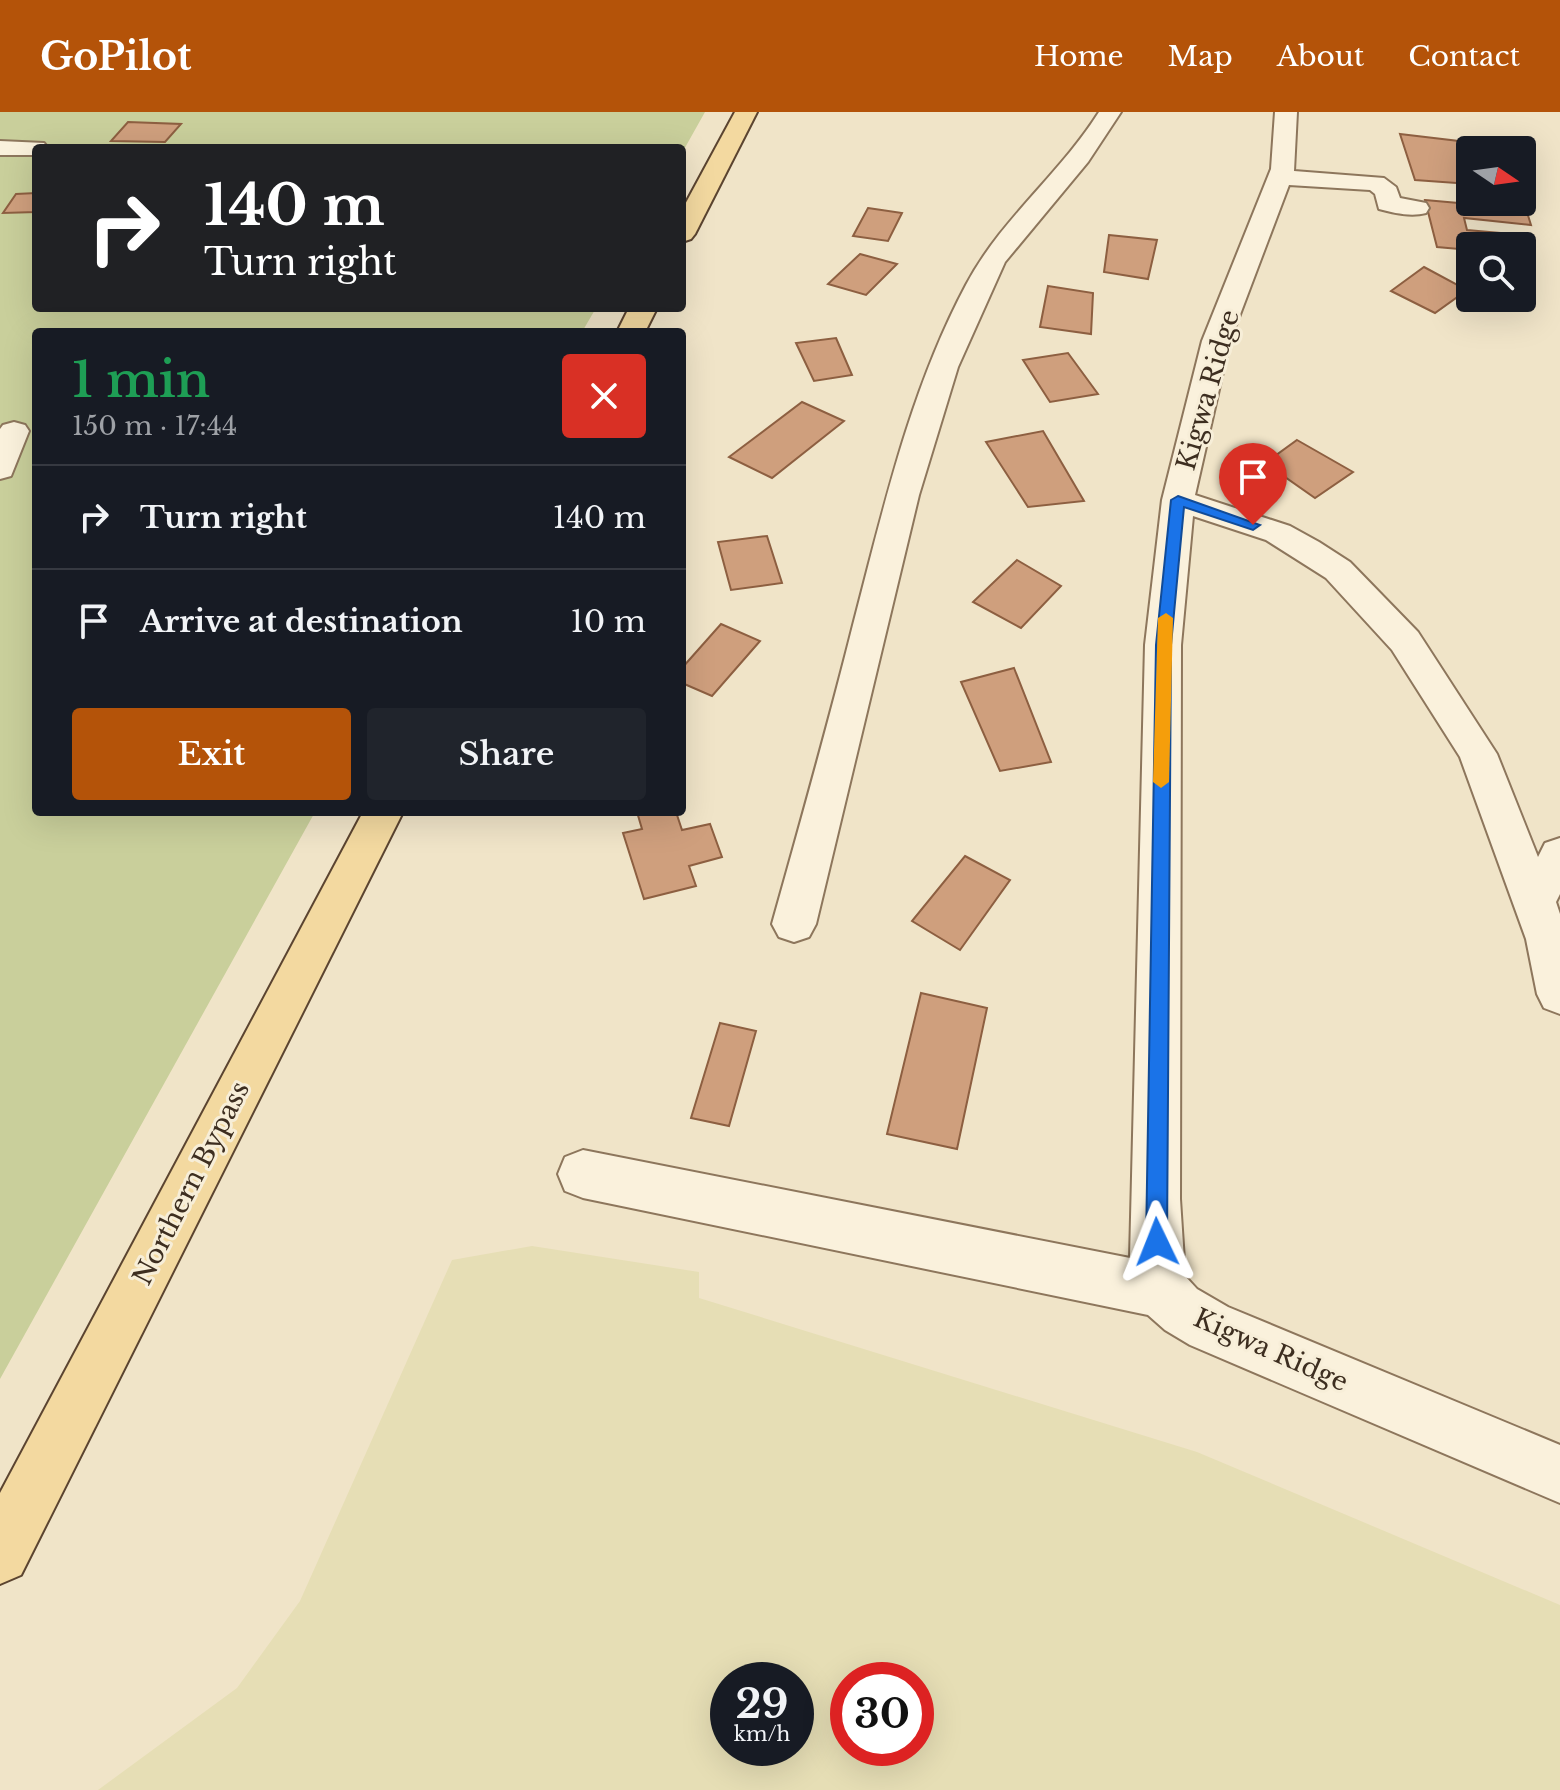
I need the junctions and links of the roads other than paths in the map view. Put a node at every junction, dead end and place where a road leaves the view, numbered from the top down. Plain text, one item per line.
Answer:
1 (746, 112) edge
2 (1110, 112) edge
3 (1280, 113) edge
4 (0, 148) edge
5 (32, 148) edge
6 (1280, 177) junction
7 (1417, 208) dead end
8 (686, 226) edge
9 (14, 431) dead end
10 (0, 469) edge
11 (1178, 500) junction
12 (381, 816) edge
13 (1560, 855) edge
14 (1534, 902) junction
15 (794, 924) dead end
16 (1560, 994) edge
17 (583, 1174) dead end
18 (1162, 1291) junction
19 (1560, 1474) edge
20 (0, 1554) edge

1 - 8 main road
2 - 15 street
3 - 6 street, Kigwa Ridge
4 - 5 street
6 - 7 street
6 - 11 street, Kigwa Ridge
9 - 10 street
11 - 14 street
11 - 18 street, Kigwa Ridge
12 - 20 main road, Northern Bypass
13 - 14 street
14 - 16 street
17 - 18 street
18 - 19 street, Kigwa Ridge

